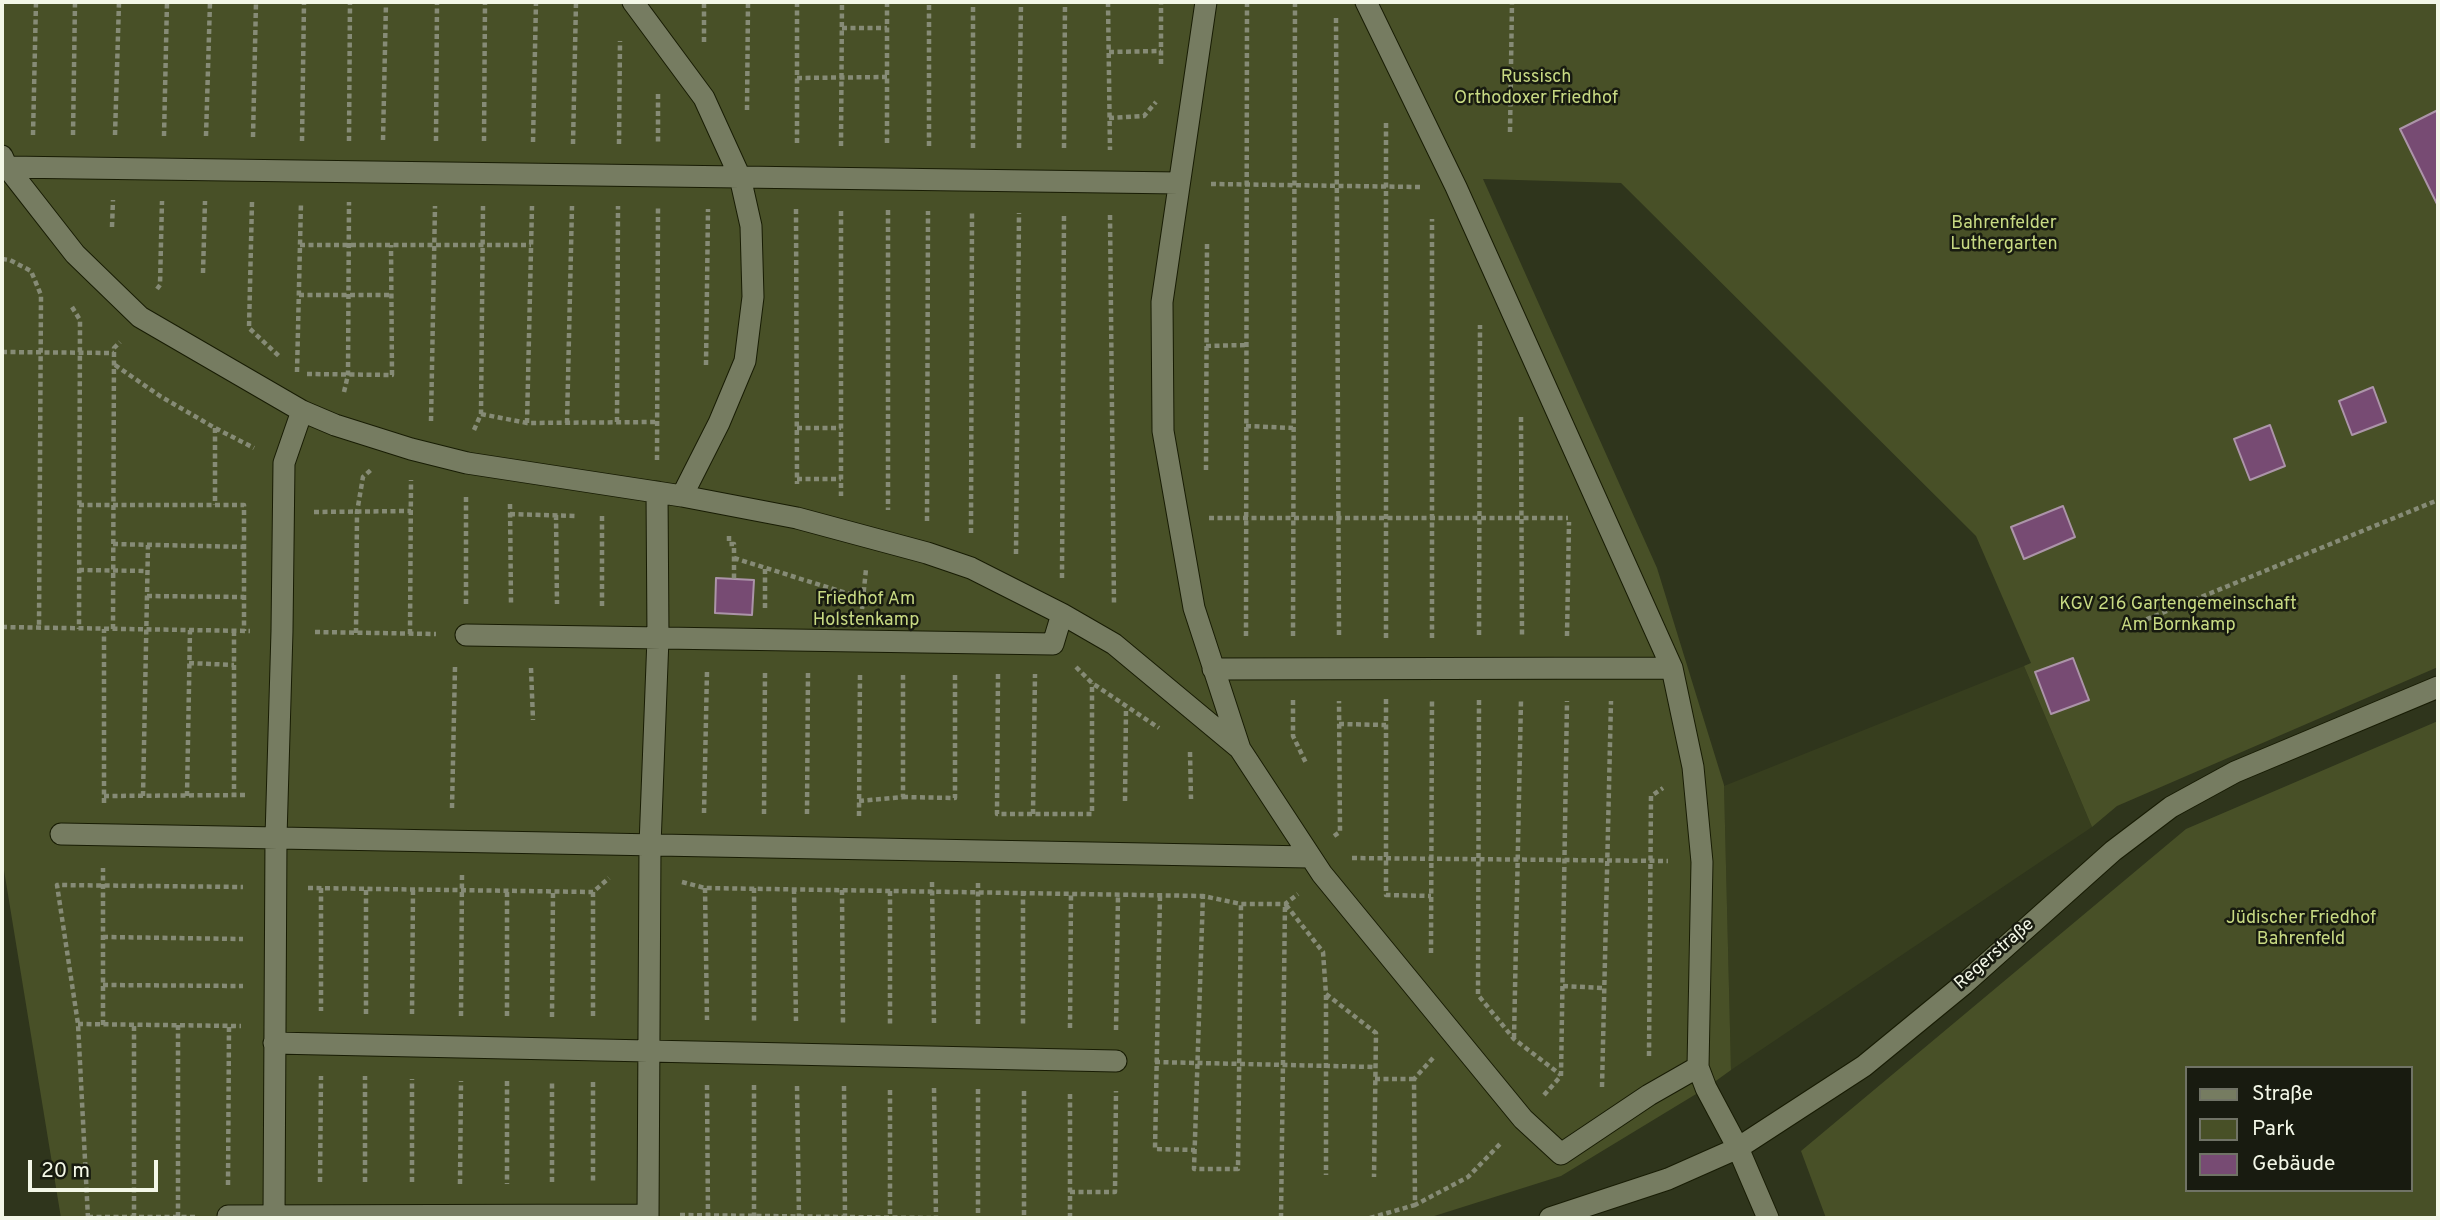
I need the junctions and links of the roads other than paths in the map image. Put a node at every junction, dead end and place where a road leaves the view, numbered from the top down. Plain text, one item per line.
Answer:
1 (633, 2) edge
2 (1206, 2) edge
3 (1366, 2) edge
4 (4, 162) edge
5 (740, 177) junction
6 (1179, 183) junction
7 (302, 411) junction
8 (657, 492) junction
9 (682, 496) junction
10 (1062, 614) junction
11 (461, 635) road end
12 (658, 638) junction
13 (1672, 668) junction
14 (1213, 669) junction
15 (2438, 687) edge
16 (1240, 750) junction
17 (61, 834) dead end
18 (276, 837) junction
19 (650, 845) junction
20 (1309, 857) junction
21 (274, 1035) junction
22 (650, 1051) junction
23 (1116, 1061) road end
24 (1698, 1067) junction
25 (1738, 1148) junction
26 (228, 1216) road end
27 (274, 1216) junction
28 (648, 1217) edge
29 (1550, 1218) edge
30 (1768, 1218) edge

1 - 5 street
2 - 6 street
3 - 13 street
4 - 5 street
4 - 7 street
5 - 6 street
5 - 9 street
6 - 14 street
7 - 8 street
7 - 18 street
8 - 9 street
8 - 12 street
9 - 10 street
10 - 12 street
10 - 16 street
11 - 12 street
12 - 19 street
13 - 14 street
13 - 24 street
14 - 16 street
15 - 25 street, Regerstraße
16 - 20 street
17 - 18 street
18 - 19 street
18 - 21 street
19 - 20 street
19 - 22 street
20 - 24 street
21 - 22 street
21 - 27 street
22 - 23 street
22 - 28 street
24 - 25 street
25 - 29 street, Regerstraße
25 - 30 street
26 - 27 street
27 - 28 street

